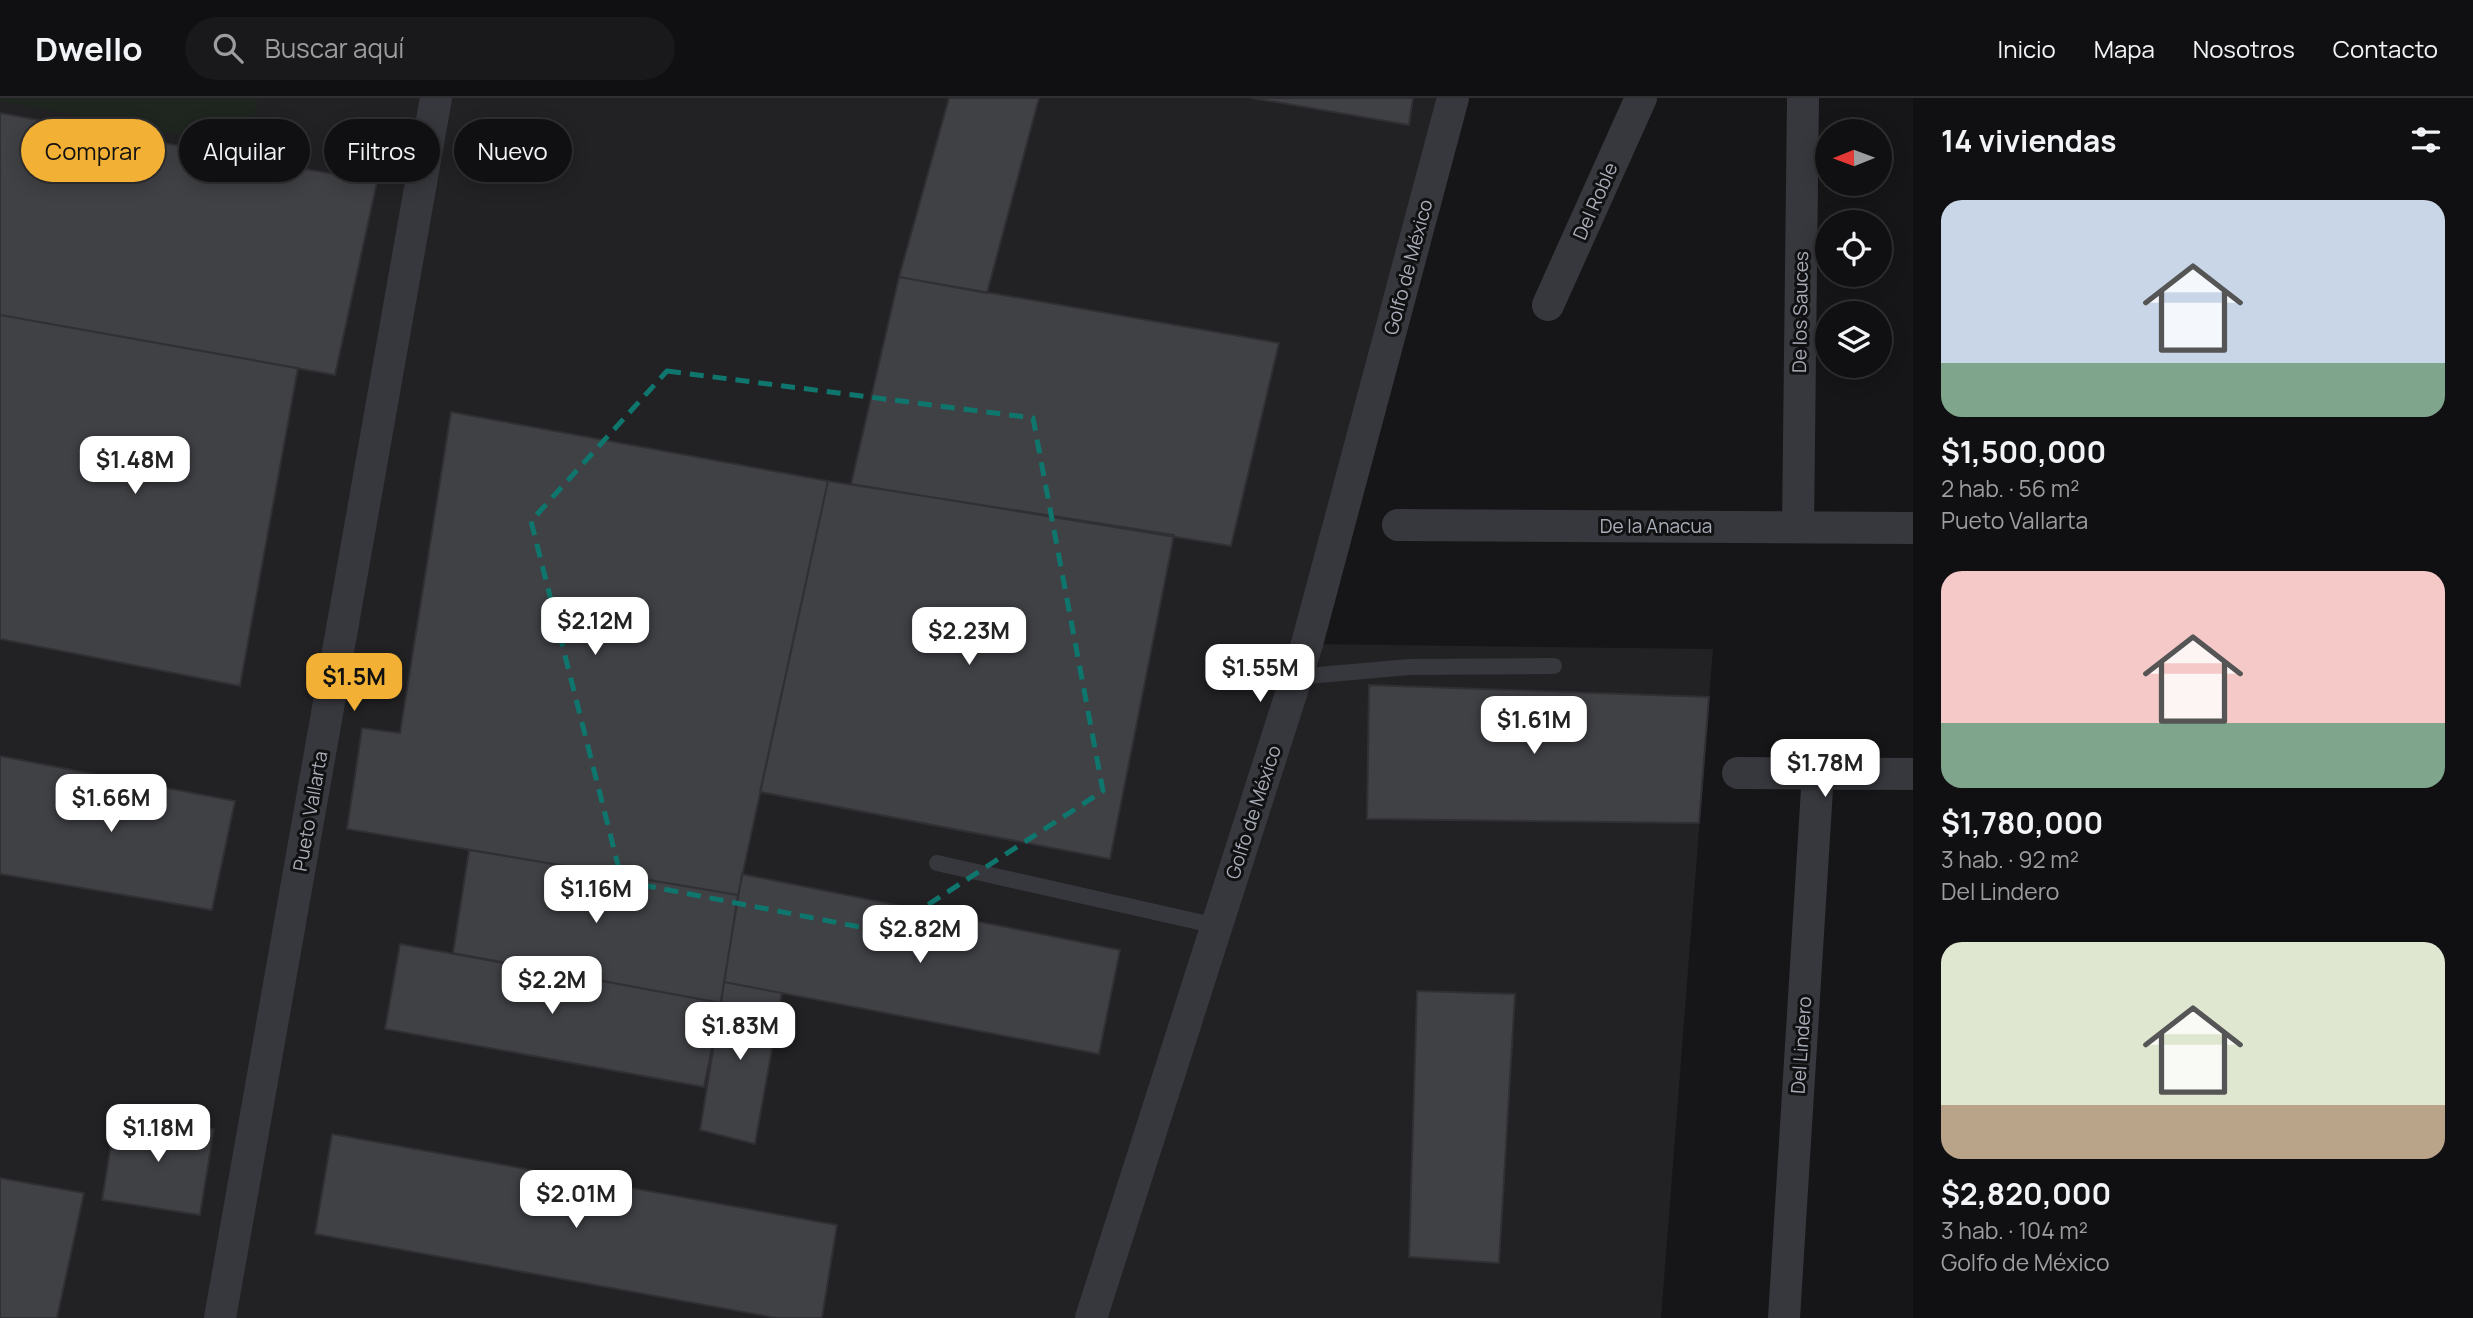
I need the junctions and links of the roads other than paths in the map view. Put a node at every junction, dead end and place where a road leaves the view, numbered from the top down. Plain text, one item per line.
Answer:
1 (436, 98) edge
2 (1452, 98) edge
3 (1641, 98) edge
4 (1803, 98) edge
5 (1548, 305) dead end
6 (1398, 525) dead end
7 (1798, 527) junction
8 (1913, 528) edge
9 (1554, 666) dead end
10 (1296, 677) junction
11 (1738, 773) dead end
12 (1818, 773) junction
13 (1913, 775) edge
14 (937, 863) dead end
15 (1217, 926) junction
16 (220, 1318) edge
17 (1091, 1318) edge
18 (1784, 1318) edge

1 - 16 street, Pueto Vallarta
2 - 10 street, Golfo de México
3 - 5 street, Del Roble
4 - 7 street, De los Sauces
6 - 7 street, De la Anacua
7 - 8 street, De la Anacua
9 - 10 lane
10 - 15 street, Golfo de México
11 - 12 street
12 - 13 street
12 - 18 street, Del Lindero
14 - 15 lane
15 - 17 street, Golfo de México

